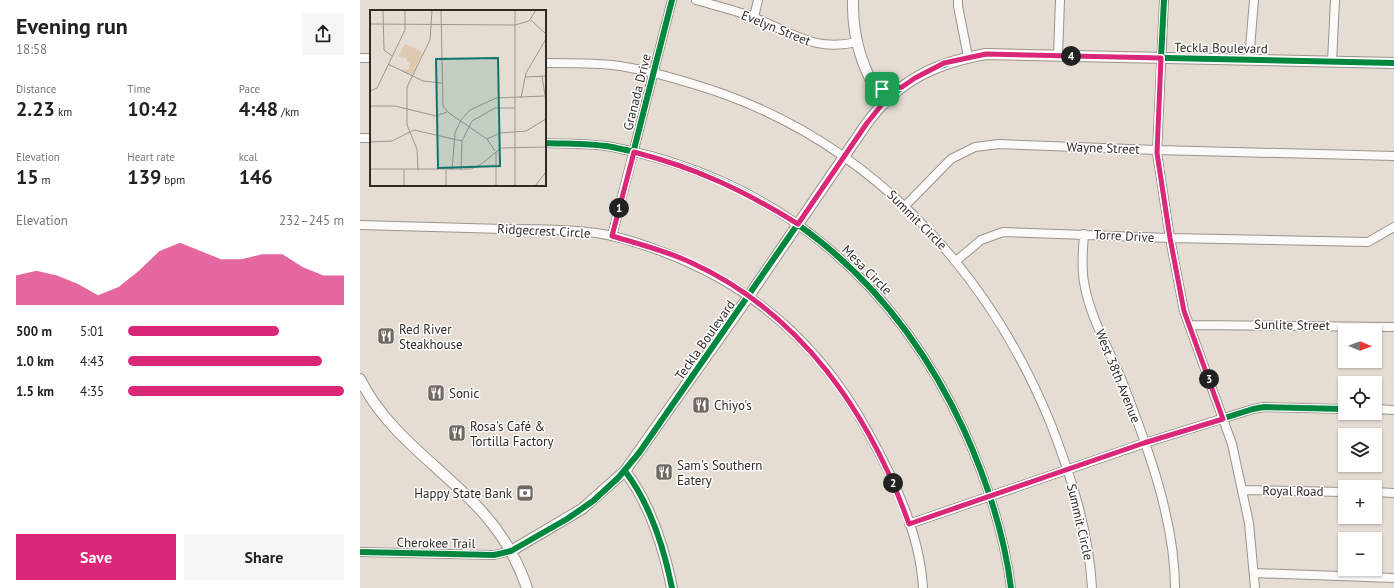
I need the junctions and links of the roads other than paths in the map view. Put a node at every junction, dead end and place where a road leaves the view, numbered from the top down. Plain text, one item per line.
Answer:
1 (672, 0) edge
2 (696, 0) edge
3 (758, 0) edge
4 (853, 0) edge
5 (958, 0) edge
6 (1060, 0) edge
7 (1164, 0) edge
8 (1254, 0) edge
9 (1335, 0) edge
10 (754, 17) junction
11 (857, 42) junction
12 (1058, 56) junction
13 (968, 57) junction
14 (1161, 58) junction
15 (1249, 60) junction
16 (1332, 62) junction
17 (546, 63) edge
18 (1394, 63) edge
19 (653, 73) junction
20 (873, 85) junction
21 (902, 87) junction
22 (884, 102) junction
23 (546, 143) edge
24 (1157, 150) junction
25 (634, 152) junction
26 (1394, 156) edge
27 (844, 157) junction
28 (906, 205) junction
29 (798, 224) junction
30 (360, 225) edge
31 (1394, 227) edge
32 (1084, 234) junction
33 (612, 236) junction
34 (1170, 238) junction
35 (956, 261) junction
36 (749, 296) junction
37 (1189, 325) junction
38 (1394, 327) edge
39 (360, 379) edge
40 (1338, 409) edge
41 (1382, 409) edge
42 (1394, 410) edge
43 (1223, 419) junction
44 (1144, 443) junction
45 (1068, 469) junction
46 (625, 471) junction
47 (1242, 490) junction
48 (1338, 492) edge
49 (1382, 492) edge
50 (1394, 492) edge
51 (990, 496) junction
52 (909, 524) junction
53 (511, 550) junction
54 (360, 552) edge
55 (1254, 573) junction
56 (1394, 578) edge
57 (527, 588) edge
58 (672, 588) edge
59 (923, 588) edge
60 (1011, 588) edge
61 (1092, 588) edge
62 (1175, 588) edge
63 (1255, 588) edge

1 - 19 street, Granada Drive
2 - 10 street, Evelyn Street
3 - 10 street
4 - 11 main road
5 - 13 street
6 - 12 street
7 - 14 street
8 - 15 street
9 - 16 street
10 - 11 street, Evelyn Street
11 - 20 main road
12 - 13 main road, Teckla Boulevard
12 - 14 main road, Teckla Boulevard
13 - 21 main road, Teckla Boulevard
14 - 15 main road, Teckla Boulevard
14 - 24 street
15 - 16 main road, Teckla Boulevard
16 - 18 main road, Teckla Boulevard
17 - 19 street, Summit Circle
19 - 25 street, Granada Drive
19 - 27 street, Summit Circle
20 - 21 street
20 - 22 main road
21 - 22 main road, Teckla Boulevard
22 - 27 main road, Teckla Boulevard
23 - 25 street, Mesa Circle
24 - 26 street, Wayne Street
24 - 28 street, Wayne Street
24 - 34 street
25 - 29 street, Mesa Circle
25 - 33 street, Granada Drive
27 - 28 street, Summit Circle
27 - 29 main road, Teckla Boulevard
28 - 35 street, Summit Circle
29 - 36 main road, Teckla Boulevard
29 - 51 street, Mesa Circle
30 - 33 street, Ridgecrest Circle
31 - 34 street, Torre Drive
32 - 34 street, Torre Drive
32 - 35 street, Torre Drive
32 - 44 street, West 38th Avenue
33 - 36 street, Ridgecrest Circle
34 - 37 street
35 - 45 street, Summit Circle
36 - 46 main road, Teckla Boulevard
36 - 52 street, Ridgecrest Circle
37 - 38 street, Sunlite Street
37 - 43 street
39 - 53 main road
40 - 43 street
41 - 42 street
43 - 44 street
43 - 47 street
44 - 45 street
44 - 62 street, West 38th Avenue
45 - 51 street
45 - 61 street, Summit Circle
46 - 53 main road, Teckla Boulevard
46 - 58 main road
47 - 48 street, Royal Road
47 - 55 street
49 - 50 street
51 - 52 street
51 - 60 street, Mesa Circle
52 - 59 street, Ridgecrest Circle
53 - 54 street, Cherokee Trail
53 - 57 main road
55 - 56 street
55 - 63 street

